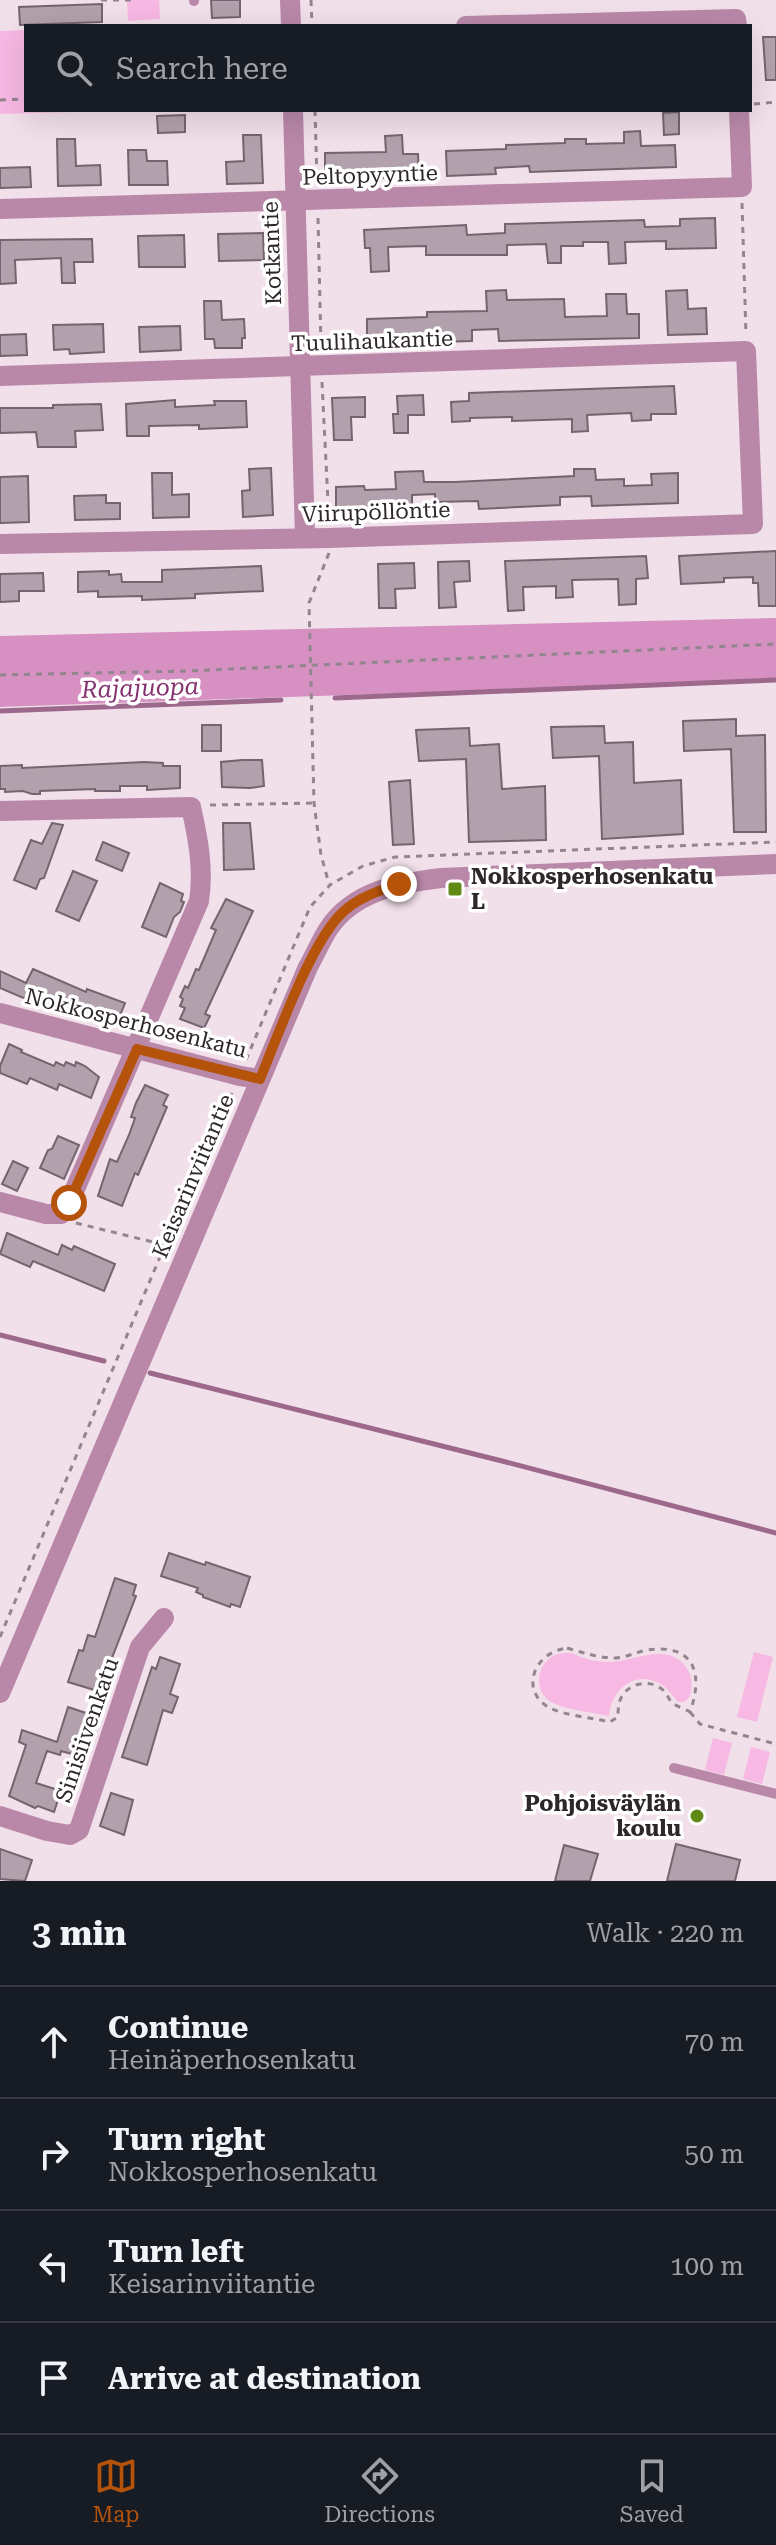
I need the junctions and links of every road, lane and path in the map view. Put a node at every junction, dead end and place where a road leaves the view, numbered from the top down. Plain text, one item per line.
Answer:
1 (101, 0) edge
2 (135, 0) edge
3 (290, 0) edge
4 (311, 0) edge
5 (736, 22) edge
6 (291, 24) edge
7 (312, 24) edge
8 (601, 24) edge
9 (24, 99) edge
10 (0, 100) edge
11 (776, 102) edge
12 (752, 104) edge
13 (293, 112) edge
14 (739, 112) edge
15 (742, 187) junction
16 (295, 201) junction
17 (0, 209) edge
18 (746, 351) junction
19 (300, 367) junction
20 (0, 376) edge
21 (305, 537) junction
22 (0, 544) edge
23 (776, 644) edge
24 (0, 675) edge
25 (314, 803) dead end
26 (191, 807) junction
27 (0, 811) edge
28 (776, 842) edge
29 (776, 864) edge
30 (0, 1013) edge
31 (137, 1049) junction
32 (250, 1077) junction
33 (0, 1202) edge
34 (61, 1214) junction
35 (165, 1245) junction
36 (164, 1618) dead end
37 (0, 1637) edge
38 (0, 1693) edge
39 (690, 1712) junction
40 (776, 1744) edge
41 (674, 1768) dead end
42 (776, 1794) edge
43 (0, 1816) edge

1 - 2 path
3 - 6 street
4 - 7 path
5 - 8 street
9 - 10 path
11 - 12 path
13 - 16 street, Kotkantie
14 - 15 street
15 - 16 street, Peltopyyntie
15 - 18 path
16 - 17 street, Peltopyyntie
16 - 19 street, Kotkantie
18 - 19 street, Tuulihaukantie
18 - 21 street, Viirupöllöntie
19 - 20 street, Tuulihaukantie
19 - 21 street, Kotkantie
21 - 22 street, Viirupöllöntie
23 - 24 path
25 - 26 path
26 - 27 street
26 - 31 street
28 - 32 path
29 - 32 street, Keisarinviitantie
30 - 31 street, Nokkosperhosenkatu
31 - 32 street, Nokkosperhosenkatu
31 - 34 street
32 - 35 path
32 - 38 street, Keisarinviitantie
33 - 34 street
34 - 35 path
35 - 37 path
36 - 43 street, Sinisiivenkatu
39 - 39 path
39 - 40 path
41 - 42 lane

